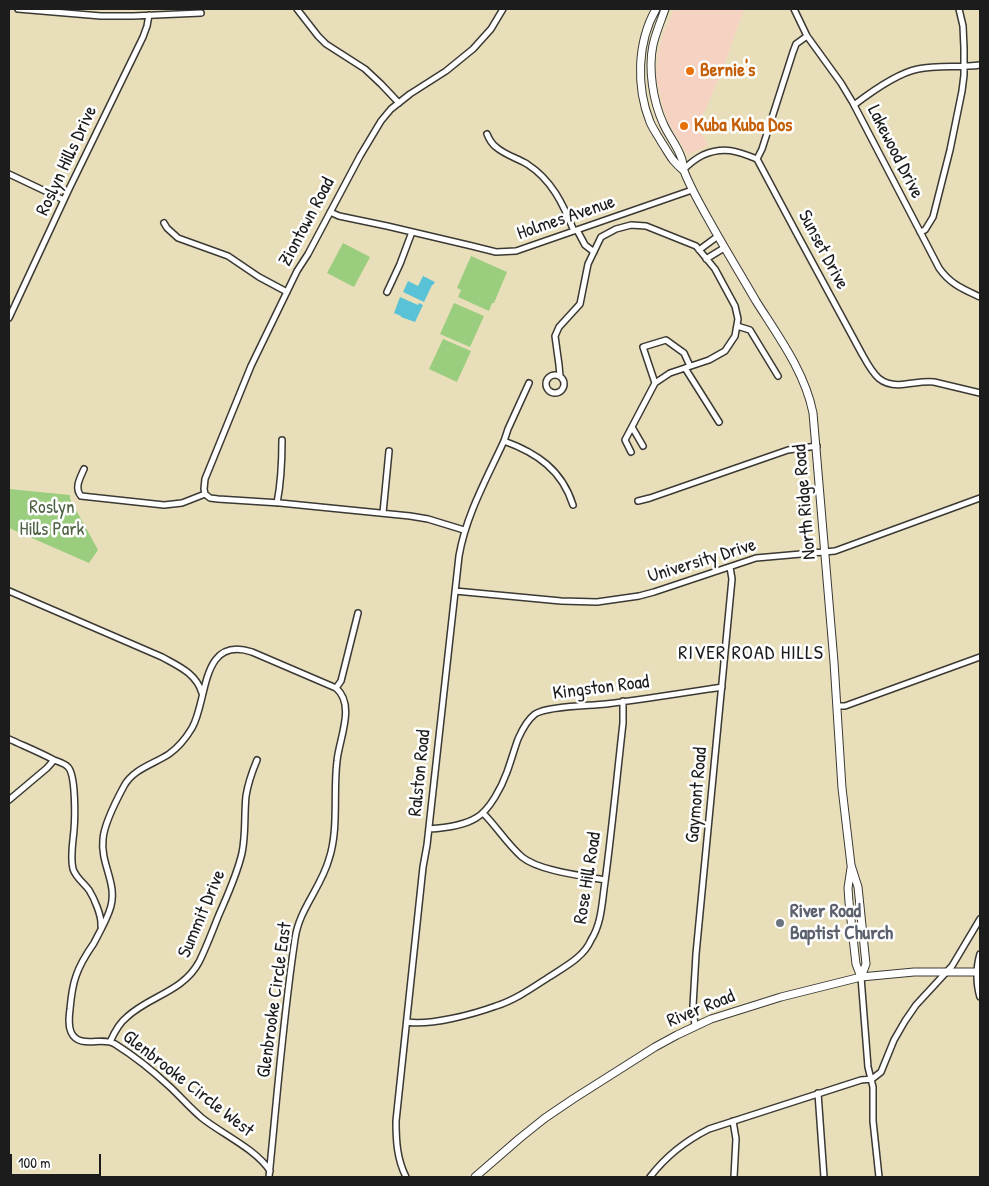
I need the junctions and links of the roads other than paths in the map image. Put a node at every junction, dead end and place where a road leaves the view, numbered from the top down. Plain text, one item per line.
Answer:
1 (18, 9) edge
2 (297, 9) edge
3 (503, 9) edge
4 (656, 9) edge
5 (665, 9) edge
6 (794, 9) edge
7 (960, 9) edge
8 (201, 13) dead end
9 (149, 15) junction
10 (807, 36) junction
11 (980, 65) edge
12 (964, 66) junction
13 (398, 103) junction
14 (854, 105) junction
15 (487, 134) dead end
16 (758, 159) junction
17 (683, 170) junction
18 (9, 174) edge
19 (692, 190) junction
20 (64, 200) junction
21 (330, 212) junction
22 (164, 223) dead end
23 (576, 230) junction
24 (412, 232) junction
25 (920, 232) junction
26 (718, 236) junction
27 (724, 248) junction
28 (699, 250) junction
29 (594, 252) junction
30 (706, 259) junction
31 (287, 292) junction
32 (386, 292) dead end
33 (980, 297) edge
34 (9, 318) edge
35 (737, 326) junction
36 (688, 367) junction
37 (560, 376) dead end
38 (778, 376) dead end
39 (529, 383) dead end
40 (655, 383) junction
41 (980, 394) edge
42 (719, 422) dead end
43 (632, 427) junction
44 (282, 440) dead end
45 (504, 441) junction
46 (643, 446) dead end
47 (817, 446) junction
48 (390, 451) dead end
49 (631, 452) dead end
50 (84, 468) dead end
51 (206, 494) junction
52 (980, 498) edge
53 (638, 501) dead end
54 (276, 503) junction
55 (573, 505) dead end
56 (383, 513) junction
57 (464, 530) junction
58 (825, 552) junction
59 (730, 567) junction
60 (9, 591) edge
61 (455, 591) junction
62 (358, 613) dead end
63 (980, 658) edge
64 (722, 687) junction
65 (336, 688) junction
66 (202, 694) junction
67 (624, 701) junction
68 (837, 706) junction
69 (9, 740) edge
70 (54, 760) junction
71 (257, 760) dead end
72 (9, 800) edge
73 (483, 813) junction
74 (428, 829) junction
75 (851, 865) junction
76 (605, 880) junction
77 (980, 919) edge
78 (101, 929) junction
79 (980, 954) edge
80 (947, 972) junction
81 (979, 972) edge
82 (861, 977) junction
83 (980, 997) edge
84 (407, 1022) junction
85 (695, 1026) junction
86 (110, 1042) junction
87 (872, 1080) junction
88 (818, 1093) junction
89 (733, 1121) junction
90 (270, 1171) junction
91 (269, 1177) edge
92 (406, 1177) edge
93 (475, 1177) edge
94 (650, 1177) edge
95 (734, 1177) edge
96 (824, 1177) edge
97 (879, 1177) edge

1 - 9 street
2 - 13 street
3 - 13 street, Ziontown Road
4 - 17 main road, North Ridge Road
5 - 17 main road, North Ridge Road
6 - 10 street, Lakewood Drive
7 - 12 street
8 - 9 street
9 - 20 street, Roslyn Hills Drive
10 - 14 street, Lakewood Drive
10 - 16 street
11 - 12 street
12 - 14 street
12 - 25 street
13 - 21 street, Ziontown Road
14 - 25 street, Lakewood Drive
15 - 23 street
16 - 17 street
16 - 41 street, Sunset Drive
17 - 19 main road, North Ridge Road
18 - 20 street
19 - 23 street, Holmes Avenue
19 - 26 main road, North Ridge Road
20 - 34 street, Roslyn Hills Drive
21 - 24 street, Holmes Avenue
21 - 31 street, Ziontown Road
22 - 31 street
23 - 24 street, Holmes Avenue
23 - 29 street
24 - 32 street
25 - 33 street, Lakewood Drive
26 - 27 main road, North Ridge Road
26 - 28 street
27 - 30 street
27 - 47 main road, North Ridge Road
28 - 29 street
28 - 30 street
29 - 37 street
30 - 35 street
31 - 51 street, Ziontown Road
35 - 36 street
35 - 38 street
36 - 40 street
36 - 40 street
36 - 42 street
39 - 45 street, Ralston Road
40 - 43 street
43 - 46 street
43 - 49 street
44 - 54 street
45 - 55 street
45 - 57 street, Ralston Road
47 - 53 street
47 - 58 main road, North Ridge Road
48 - 56 street
50 - 51 street
51 - 54 street
52 - 58 street, University Drive
54 - 56 street
56 - 57 street
57 - 61 street, Ralston Road
58 - 59 street, University Drive
58 - 68 main road, North Ridge Road
59 - 61 street, University Drive
59 - 64 street, Gaymont Road
60 - 66 street
61 - 74 street, Ralston Road
62 - 65 street
63 - 68 street
64 - 67 street, Kingston Road
64 - 85 street, Gaymont Road
65 - 66 street, Glenbrooke Circle West
65 - 90 street, Glenbrooke Circle East
66 - 78 street, Glenbrooke Circle West
67 - 73 street, Kingston Road
67 - 76 street, Rose Hill Road
68 - 75 main road, North Ridge Road
69 - 70 street
70 - 72 street
70 - 78 street
71 - 86 street, Summit Drive
73 - 74 street, Kingston Road
73 - 76 street
74 - 84 street, Ralston Road
75 - 82 main road, North Ridge Road
75 - 82 main road, North Ridge Road
76 - 84 street, Rose Hill Road
77 - 80 street
78 - 86 street, Glenbrooke Circle West
79 - 81 street
80 - 81 main road, River Road
80 - 82 main road, River Road
80 - 87 street
81 - 83 street
82 - 85 main road, River Road
82 - 87 street
84 - 92 street, Ralston Road
85 - 93 main road, River Road
86 - 90 street, Glenbrooke Circle West
87 - 88 street
87 - 97 street
88 - 89 street
88 - 96 street
89 - 94 street
89 - 95 street
90 - 91 street, Glenbrooke Circle East

